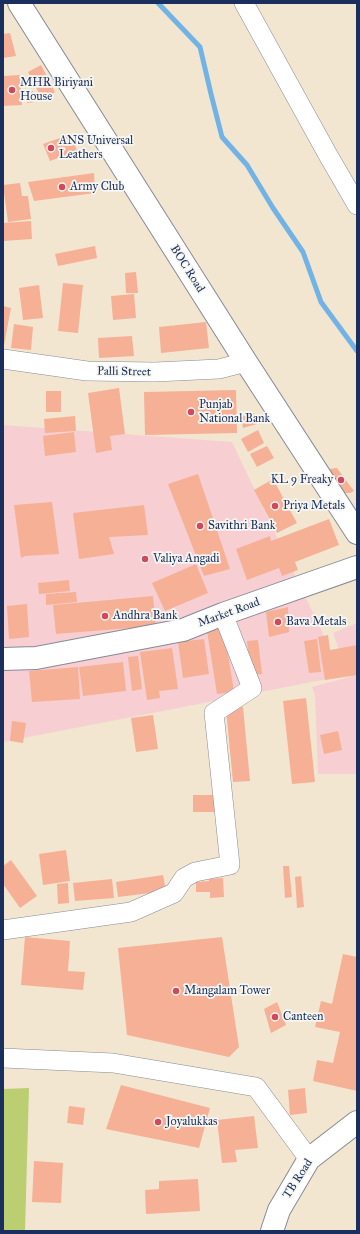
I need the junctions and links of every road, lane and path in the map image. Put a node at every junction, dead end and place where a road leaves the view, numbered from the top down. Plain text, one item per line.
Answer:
1 (19, 3) edge
2 (244, 3) edge
3 (357, 205) edge
4 (3, 359) edge
5 (246, 362) junction
6 (357, 533) edge
7 (357, 567) edge
8 (222, 614) junction
9 (3, 659) edge
10 (3, 930) edge
11 (3, 1058) edge
12 (357, 1122) edge
13 (309, 1159) junction
14 (272, 1231) edge

1 - 5 main road, BOC Road
2 - 3 street
4 - 5 street, Palli Street
5 - 6 main road, BOC Road
7 - 8 main road, Market Road
8 - 9 main road, Market Road
8 - 10 street
11 - 13 street
12 - 13 main road, TB Road
13 - 14 main road, TB Road

